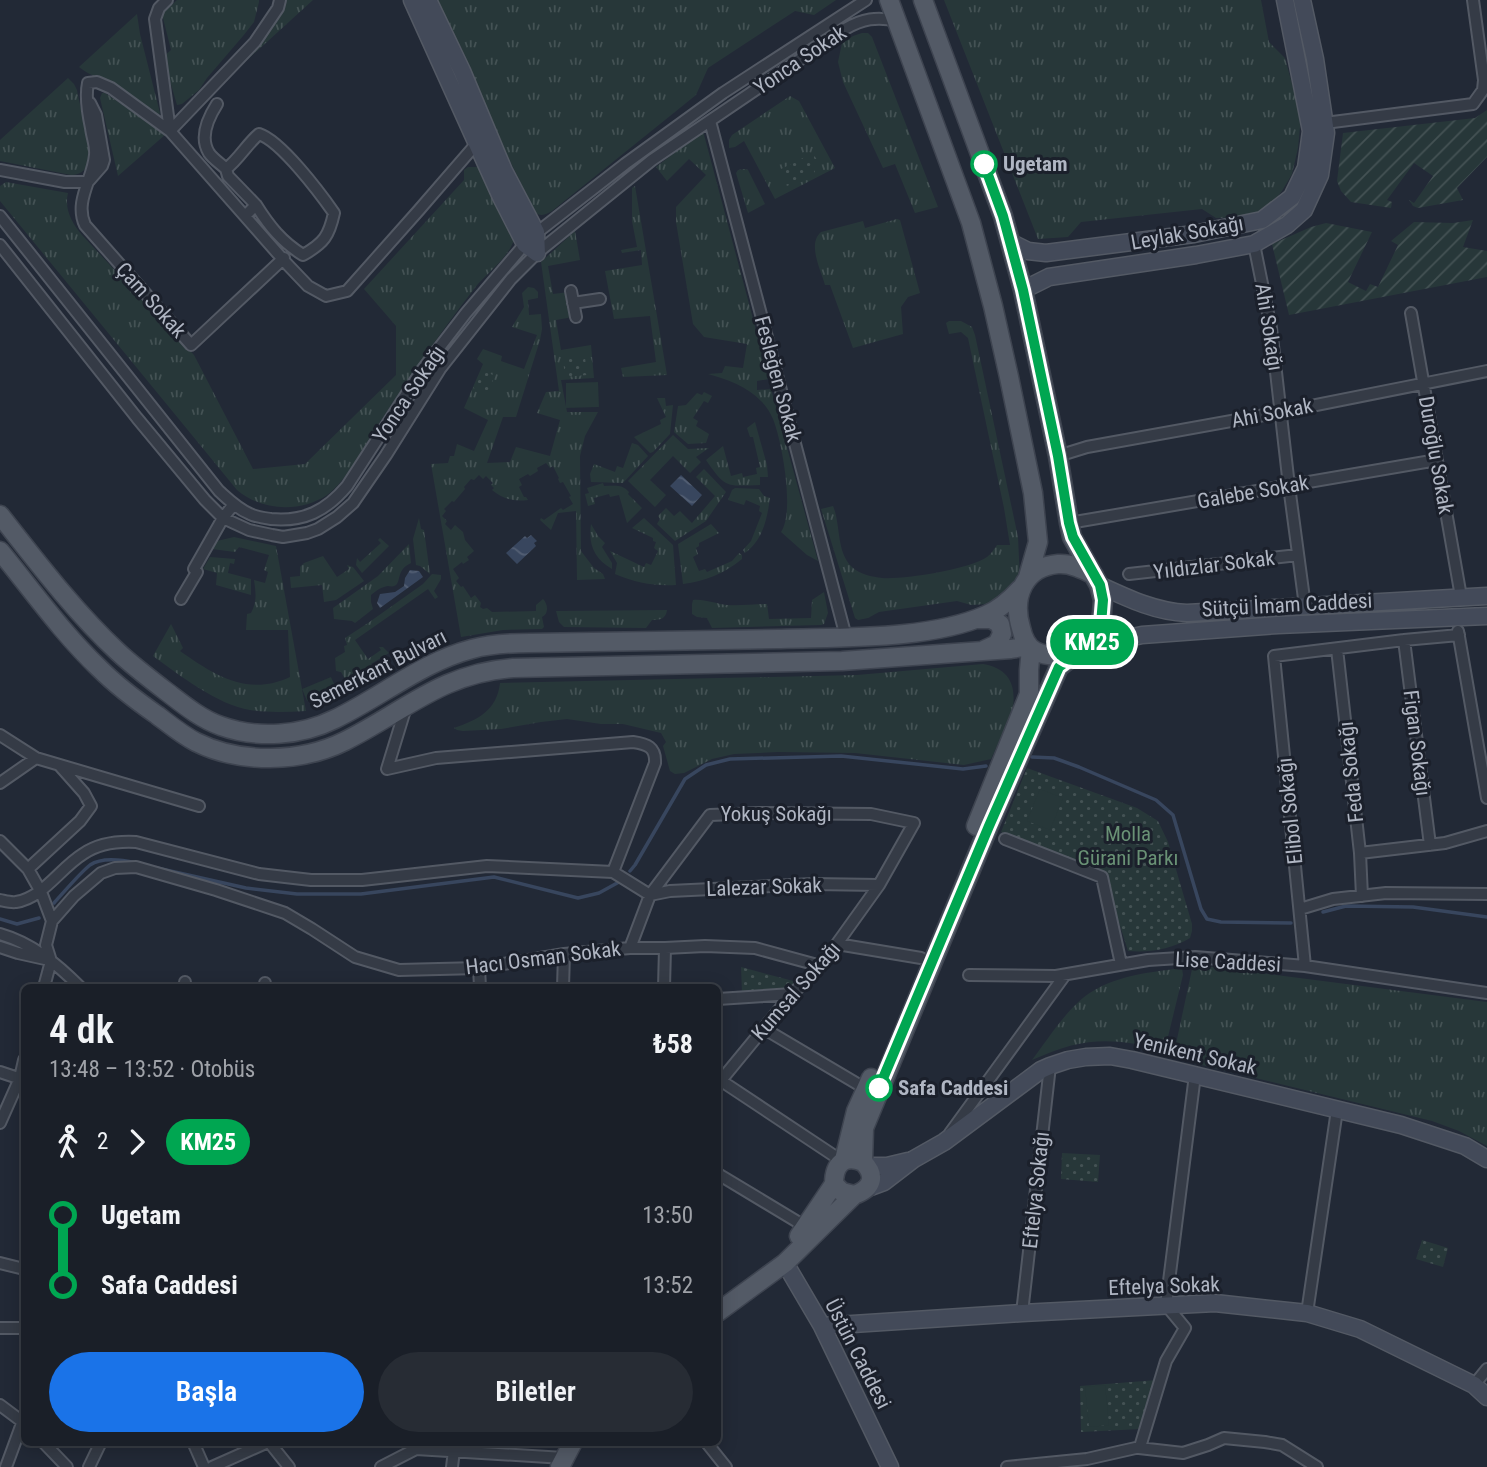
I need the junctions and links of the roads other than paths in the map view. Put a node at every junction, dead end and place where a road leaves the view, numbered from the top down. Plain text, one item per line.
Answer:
1 (167, 0) edge
2 (412, 0) edge
3 (428, 0) edge
4 (866, 0) edge
5 (889, 0) edge
6 (923, 0) edge
7 (1285, 0) edge
8 (1302, 0) edge
9 (1473, 0) edge
10 (278, 3) edge
11 (897, 21) junction
12 (217, 104) dead end
13 (710, 121) junction
14 (1325, 123) junction
15 (170, 131) junction
16 (483, 139) junction
17 (0, 167) edge
18 (226, 169) junction
19 (88, 182) junction
20 (256, 205) junction
21 (246, 215) junction
22 (0, 216) edge
23 (1010, 242) junction
24 (533, 243) junction
25 (1254, 244) junction
26 (0, 245) edge
27 (284, 258) junction
28 (1023, 290) junction
29 (571, 291) dead end
30 (600, 299) dead end
31 (573, 303) junction
32 (1411, 313) dead end
33 (576, 317) dead end
34 (1487, 370) edge
35 (1009, 377) junction
36 (1042, 380) junction
37 (1423, 383) junction
38 (1281, 412) junction
39 (1058, 456) junction
40 (1437, 460) junction
41 (1289, 486) junction
42 (234, 504) junction
43 (0, 515) edge
44 (223, 518) junction
45 (1069, 523) junction
46 (0, 551) edge
47 (1298, 555) junction
48 (1129, 575) dead end
49 (1097, 580) junction
50 (1024, 583) junction
51 (1487, 596) edge
52 (1459, 597) junction
53 (181, 599) dead end
54 (1305, 606) junction
55 (1458, 616) junction
56 (1487, 616) edge
57 (974, 619) junction
58 (1459, 635) junction
59 (846, 637) junction
60 (1404, 640) junction
61 (1029, 647) junction
62 (1084, 648) junction
63 (1337, 649) junction
64 (981, 651) junction
65 (1029, 681) junction
66 (407, 705) junction
67 (0, 735) edge
68 (36, 758) junction
69 (58, 764) junction
70 (0, 783) edge
71 (1487, 798) edge
72 (200, 806) dead end
73 (914, 823) joint
74 (1487, 831) edge
75 (1005, 839) dead end
76 (0, 841) edge
77 (1430, 845) junction
78 (1360, 853) junction
79 (28, 869) junction
80 (613, 872) junction
81 (879, 885) junction
82 (41, 892) junction
83 (1487, 894) edge
84 (650, 895) junction
85 (1362, 896) junction
86 (0, 900) edge
87 (1300, 909) junction
88 (52, 921) junction
89 (0, 934) edge
90 (837, 944) junction
91 (0, 947) edge
92 (630, 948) junction
93 (665, 948) junction
94 (564, 954) junction
95 (921, 958) junction
96 (51, 961) junction
97 (1121, 964) junction
98 (821, 966) junction
99 (1305, 966) junction
100 (479, 968) junction
101 (969, 975) dead end
102 (1065, 975) junction
103 (45, 984) edge
104 (77, 984) edge
105 (480, 984) edge
106 (563, 984) edge
107 (664, 984) edge
108 (1487, 993) edge
109 (792, 994) junction
110 (721, 999) edge
111 (763, 1028) junction
112 (1050, 1066) junction
113 (0, 1072) edge
114 (1195, 1075) junction
115 (721, 1077) edge
116 (21, 1079) edge
117 (21, 1081) edge
118 (721, 1083) edge
119 (866, 1089) junction
120 (1337, 1110) junction
121 (0, 1123) edge
122 (944, 1142) junction
123 (914, 1159) junction
124 (1487, 1159) edge
125 (843, 1161) junction
126 (866, 1164) junction
127 (721, 1176) edge
128 (834, 1184) junction
129 (860, 1192) junction
130 (806, 1227) junction
131 (785, 1262) junction
132 (0, 1263) edge
133 (21, 1268) edge
134 (721, 1301) edge
135 (1166, 1305) junction
136 (721, 1310) edge
137 (1022, 1313) junction
138 (1307, 1313) junction
139 (822, 1326) junction
140 (0, 1328) edge
141 (21, 1328) edge
142 (1487, 1369) edge
143 (1474, 1385) junction
144 (1487, 1397) edge
145 (0, 1405) edge
146 (21, 1419) edge
147 (21, 1429) edge
148 (47, 1446) edge
149 (98, 1446) edge
150 (195, 1446) edge
151 (259, 1446) edge
152 (271, 1446) edge
153 (455, 1446) edge
154 (580, 1446) edge
155 (709, 1446) edge
156 (1139, 1448) junction
157 (407, 1454) junction
158 (567, 1458) edge
159 (884, 1465) edge
160 (6, 1467) edge
161 (67, 1467) edge
162 (89, 1467) edge
163 (204, 1467) edge
164 (212, 1467) edge
165 (289, 1467) edge
166 (382, 1467) edge
167 (404, 1467) edge
168 (452, 1467) edge
169 (726, 1467) edge
170 (1007, 1467) edge
171 (1317, 1467) edge

1 - 15 street
2 - 16 street
3 - 16 street
4 - 24 street, Yonca Sokağı
5 - 11 main road
6 - 23 main road
7 - 23 street, Leylak Sokağı
8 - 14 street, Leylak Sokağı
9 - 14 street
10 - 15 street
11 - 13 street, Yonca Sokak
11 - 35 main road
12 - 18 street
13 - 24 street, Yonca Sokağı
13 - 59 street, Fesleğen Sokak
14 - 25 street, Leylak Sokağı
15 - 19 street
15 - 21 street
16 - 24 street
16 - 27 street
17 - 19 street
18 - 20 street
18 - 20 street
19 - 27 street, Çam Sokak
20 - 21 street
21 - 27 street
22 - 42 street, Yonca Sokağı
23 - 28 main road
24 - 42 street, Yonca Sokağı
24 - 44 street, Yonca Sokağı
25 - 28 street, Leylak Sokağı
25 - 38 street, Ahi Sokağı
26 - 44 street, Yonca Sokağı
28 - 36 main road
29 - 31 street
30 - 31 street
31 - 33 street
32 - 37 street, Duroğlu Sokak
34 - 37 street, Ahi Sokak
35 - 36 main road
35 - 50 main road
36 - 39 main road
37 - 38 street, Ahi Sokak
37 - 40 street, Duroğlu Sokak
38 - 39 street, Ahi Sokak
38 - 41 street, Ahi Sokağı
39 - 45 main road
40 - 41 street, Galebe Sokak
40 - 52 street, Duroğlu Sokak
41 - 45 street, Galebe Sokak
41 - 47 street, Ahi Sokağı
42 - 44 street
43 - 59 main road, Semerkant Bulvarı
44 - 53 street
45 - 49 main road
46 - 66 main road, Semerkant Bulvarı
47 - 48 street, Yıldızlar Sokak
47 - 54 street, Ahi Sokağı
49 - 50 main road
49 - 54 street, Sütçü İmam Caddesi
49 - 62 main road
50 - 57 main road, Semerkant Bulvarı
50 - 61 main road
51 - 52 street, Sütçü İmam Caddesi
52 - 54 street, Sütçü İmam Caddesi
52 - 55 street
55 - 56 street, Sütçü İmam Caddesi
55 - 58 street
55 - 62 street, Sütçü İmam Caddesi
57 - 59 main road, Semerkant Bulvarı
57 - 64 main road
58 - 60 street
58 - 71 street
60 - 63 street
60 - 77 street, Figan Sokağı
61 - 62 main road
61 - 64 main road, Semerkant Bulvarı
61 - 65 main road
62 - 126 main road
63 - 78 street, Feda Sokağı
63 - 87 street, Elibol Sokağı
64 - 65 main road
64 - 66 main road, Semerkant Bulvarı
65 - 95 main road
66 - 80 street
67 - 68 street
68 - 69 street
68 - 70 street
69 - 72 street
69 - 79 street
73 - 81 street, Kumsal Sokağı
73 - 84 street, Yokuş Sokağı
74 - 77 street
75 - 97 street
76 - 79 street
77 - 78 street
78 - 85 street, Feda Sokağı
79 - 82 street
80 - 82 street
80 - 84 street
81 - 84 street, Lalezar Sokak
81 - 90 street, Kumsal Sokağı
82 - 86 street
82 - 88 street
83 - 85 street
84 - 92 street, Yokuş Sokağı
85 - 87 street
87 - 99 street, Elibol Sokağı
88 - 96 street
88 - 100 street, Hacı Osman Sokak
89 - 96 street
90 - 95 street
90 - 98 street, Kumsal Sokağı
91 - 96 street
92 - 93 street, Hacı Osman Sokak
92 - 94 street, Hacı Osman Sokak
93 - 98 street, Hacı Osman Sokak
93 - 107 street
94 - 100 street, Hacı Osman Sokak
94 - 106 street
95 - 119 main road
96 - 103 street
96 - 104 street
97 - 99 street, Lise Caddesi
97 - 102 street, Lise Caddesi
98 - 109 street, Kumsal Sokağı
99 - 108 street, Lise Caddesi
100 - 105 street
101 - 102 street, Lise Caddesi
102 - 122 street
109 - 110 street
109 - 111 street, Kumsal Sokağı
111 - 115 street, Kumsal Sokağı
111 - 119 street
112 - 114 street, Yenikent Sokak
112 - 122 street, Yenikent Sokak
112 - 137 street, Eftelya Sokağı
113 - 116 street
114 - 120 street, Yenikent Sokak
114 - 135 street
117 - 121 street
118 - 125 street
119 - 125 main road
120 - 124 street, Yenikent Sokak
120 - 138 street
122 - 123 street, Yenikent Sokak
123 - 126 street, Yenikent Sokak
123 - 129 street, Yenikent Sokak
125 - 126 main road
125 - 128 main road
126 - 129 main road
127 - 130 street
128 - 129 main road
128 - 130 main road
129 - 131 main road
130 - 134 main road
131 - 136 main road
131 - 139 street, Üstün Caddesi
132 - 133 street
135 - 137 street, Eftelya Sokak
135 - 138 street, Eftelya Sokak
135 - 156 street
137 - 139 street, Eftelya Sokak
138 - 143 street, Eftelya Sokak
139 - 159 street, Üstün Caddesi
140 - 141 street
142 - 143 street
143 - 144 street, Eftelya Sokak
145 - 146 street
147 - 160 street
148 - 161 street
149 - 162 street
150 - 163 street
151 - 164 street
152 - 165 street
153 - 157 street
153 - 158 street
153 - 168 street
154 - 158 main road
155 - 169 street
156 - 170 street
156 - 171 street
157 - 166 street
157 - 167 street

